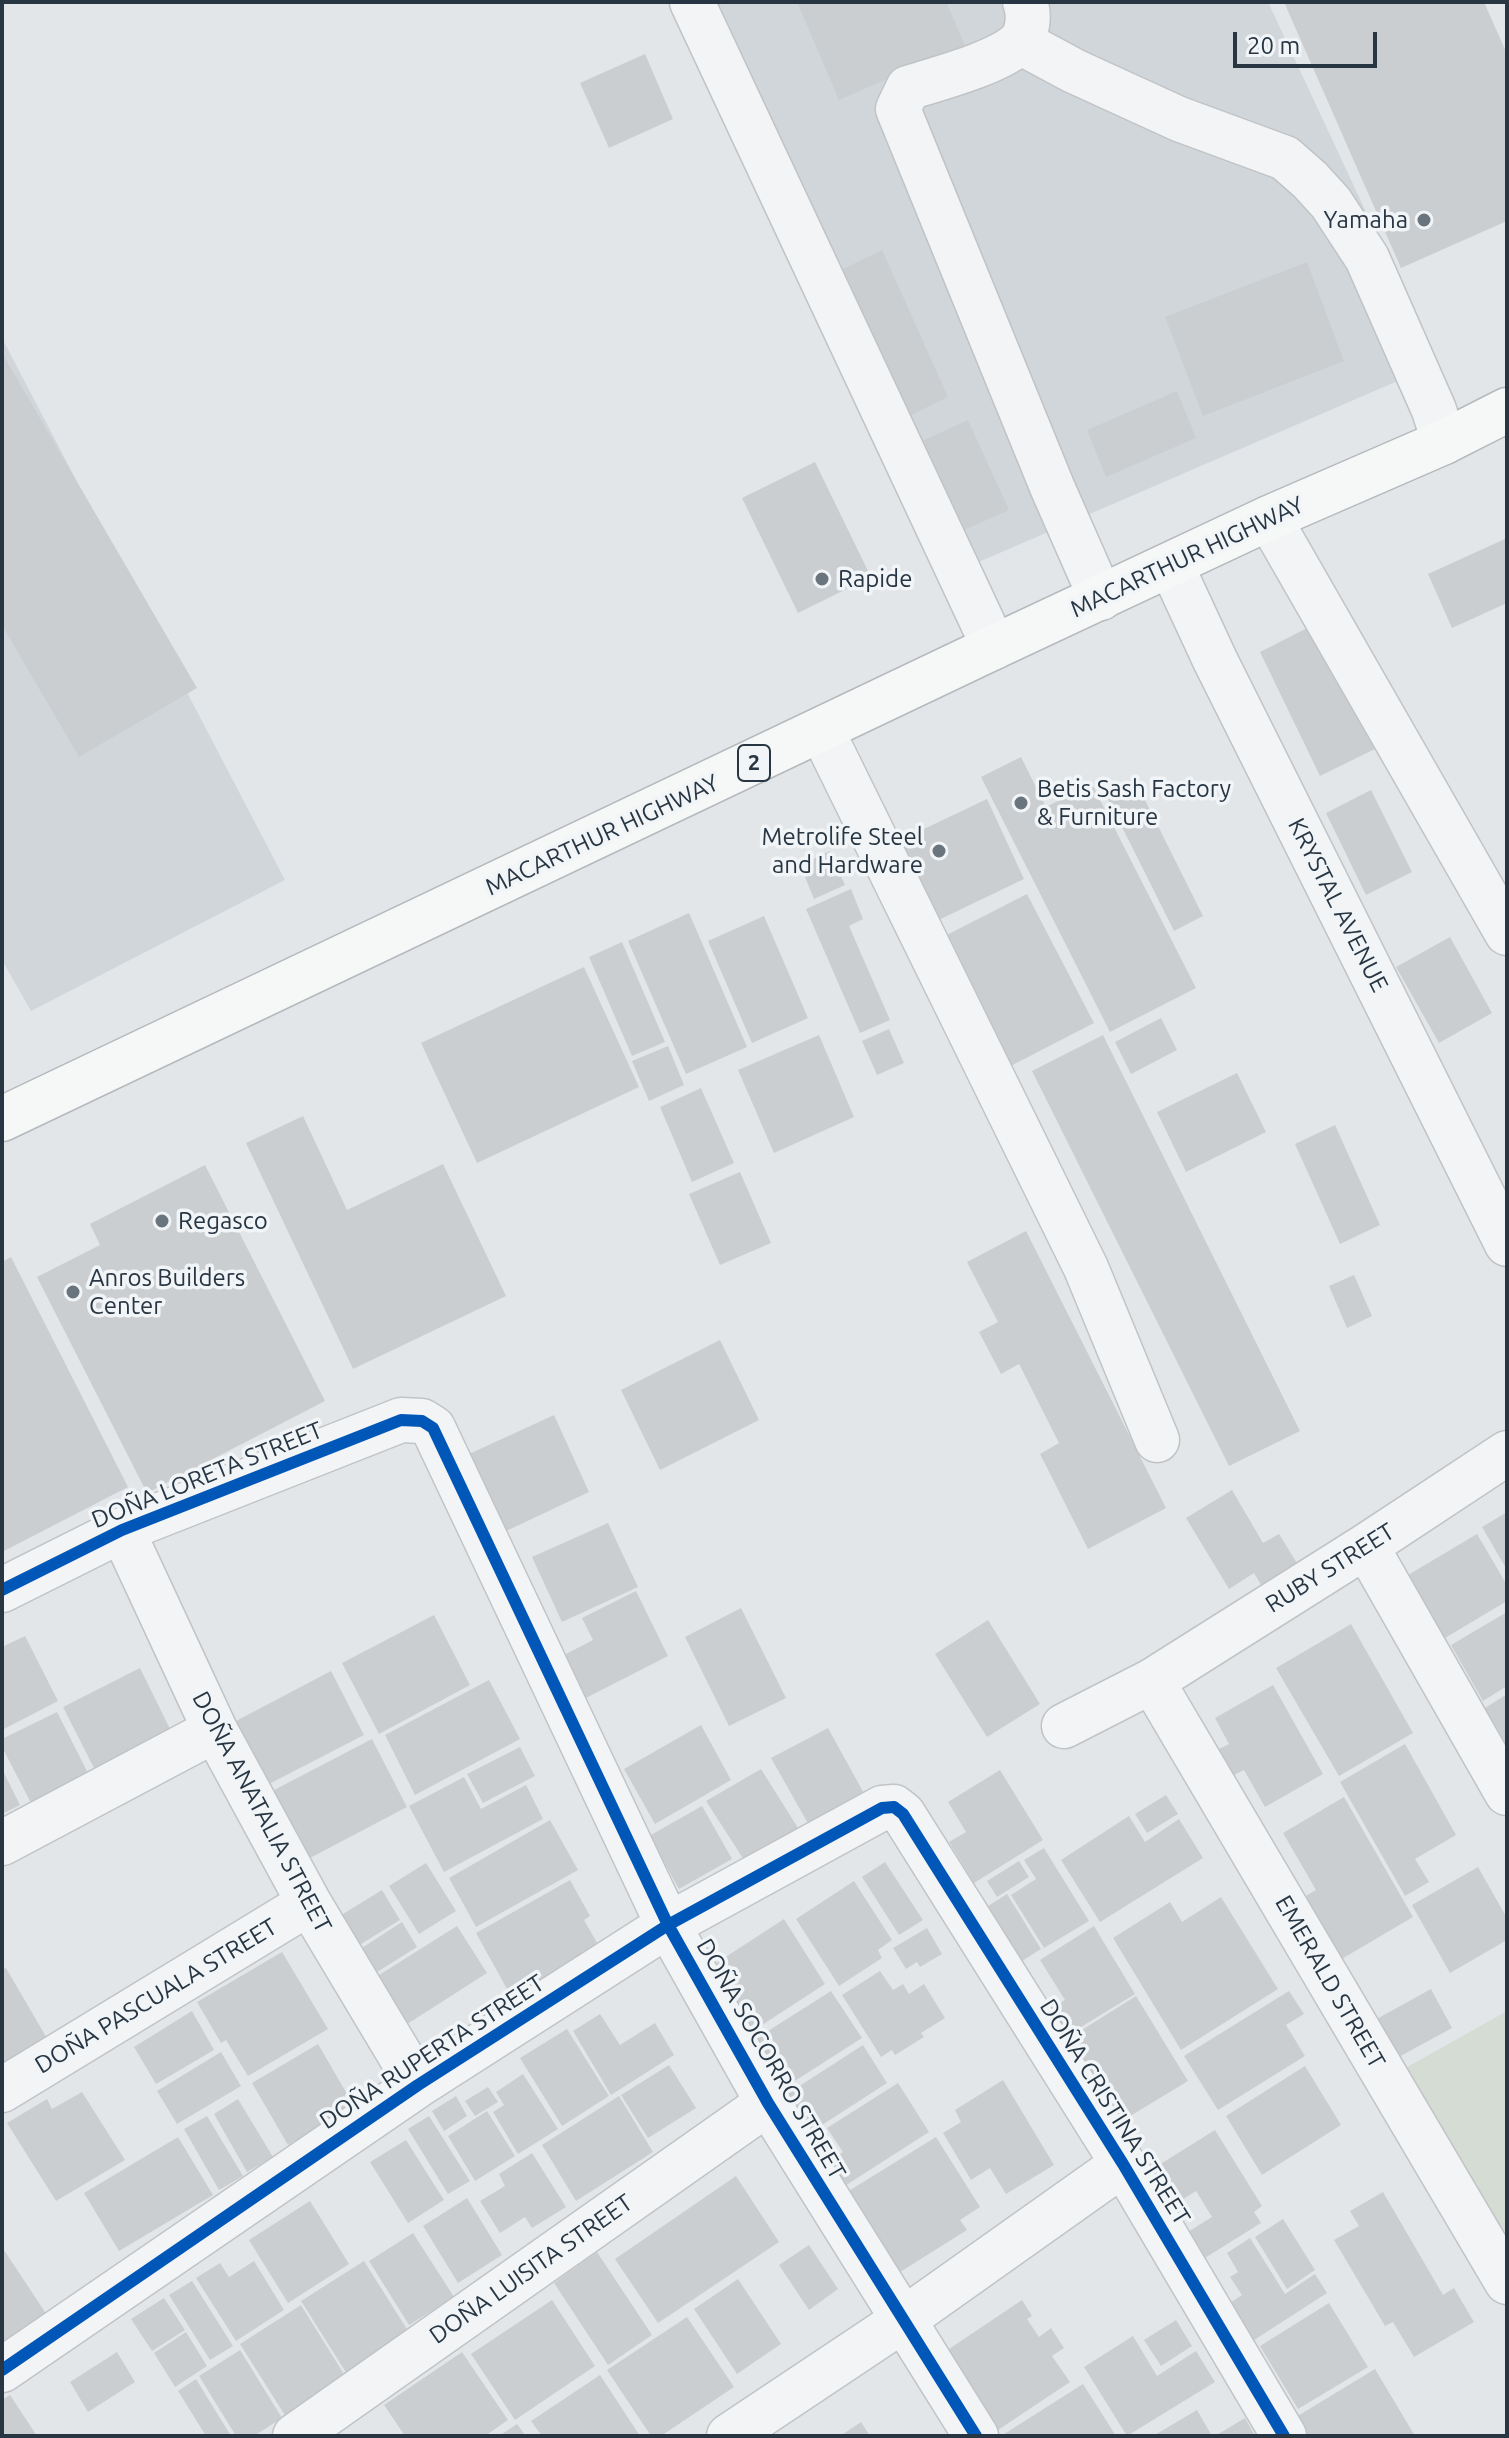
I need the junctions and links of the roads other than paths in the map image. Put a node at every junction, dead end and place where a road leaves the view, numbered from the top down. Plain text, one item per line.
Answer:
1 (692, 2) edge
2 (1023, 22) edge
3 (1507, 410) edge
4 (1444, 442) junction
5 (1269, 518) junction
6 (1171, 565) junction
7 (1101, 598) junction
8 (994, 647) junction
9 (822, 731) junction
10 (1507, 933) edge
11 (2, 1119) edge
12 (1507, 1244) edge
13 (433, 1428) joint
14 (1157, 1440) dead end
15 (1507, 1453) edge
16 (122, 1530) junction
17 (1366, 1546) junction
18 (2, 1590) edge
19 (1152, 1681) junction
20 (1064, 1726) dead end
21 (215, 1730) junction
22 (1507, 1793) edge
23 (903, 1814) joint
24 (2, 1843) edge
25 (309, 1903) junction
26 (668, 1925) junction
27 (418, 2085) junction
28 (2, 2090) edge
29 (768, 2103) junction
30 (1123, 2164) junction
31 (1507, 2282) edge
32 (903, 2320) junction
33 (2, 2370) edge
34 (295, 2436) edge
35 (729, 2436) edge
36 (976, 2436) edge
37 (1284, 2436) edge

1 - 8 street
2 - 4 street
2 - 7 street
3 - 4 highway, MACARTHUR HIGHWAY / 2
4 - 5 highway, MACARTHUR HIGHWAY / 2
5 - 6 highway, MACARTHUR HIGHWAY / 2
5 - 10 street
6 - 7 highway, MACARTHUR HIGHWAY / 2
6 - 12 street, KRYSTAL AVENUE
7 - 8 highway, MACARTHUR HIGHWAY / 2
8 - 9 highway, MACARTHUR HIGHWAY / 2
9 - 11 highway, MACARTHUR HIGHWAY / 2
9 - 14 street
13 - 16 street, DOÑA LORETA STREET
13 - 26 street, DOÑA SOCORRO STREET
15 - 17 street, RUBY STREET
16 - 18 street, DOÑA LORETA STREET
16 - 21 street, DOÑA ANATALIA STREET
17 - 19 street, RUBY STREET
17 - 22 street
19 - 20 street, RUBY STREET
19 - 31 street, EMERALD STREET
21 - 24 street
21 - 25 street, DOÑA ANATALIA STREET
23 - 26 street, DOÑA RUPERTA STREET
23 - 30 street, DOÑA CRISTINA STREET
25 - 27 street, DOÑA ANATALIA STREET
25 - 28 street, DOÑA PASCUALA STREET
26 - 27 street, DOÑA RUPERTA STREET
26 - 29 street, DOÑA SOCORRO STREET
27 - 33 street, DOÑA RUPERTA STREET
29 - 32 street, DOÑA SOCORRO STREET
29 - 34 street, DOÑA LUISITA STREET
30 - 32 street
30 - 37 street, DOÑA CRISTINA STREET
32 - 35 street
32 - 36 street, DOÑA SOCORRO STREET

